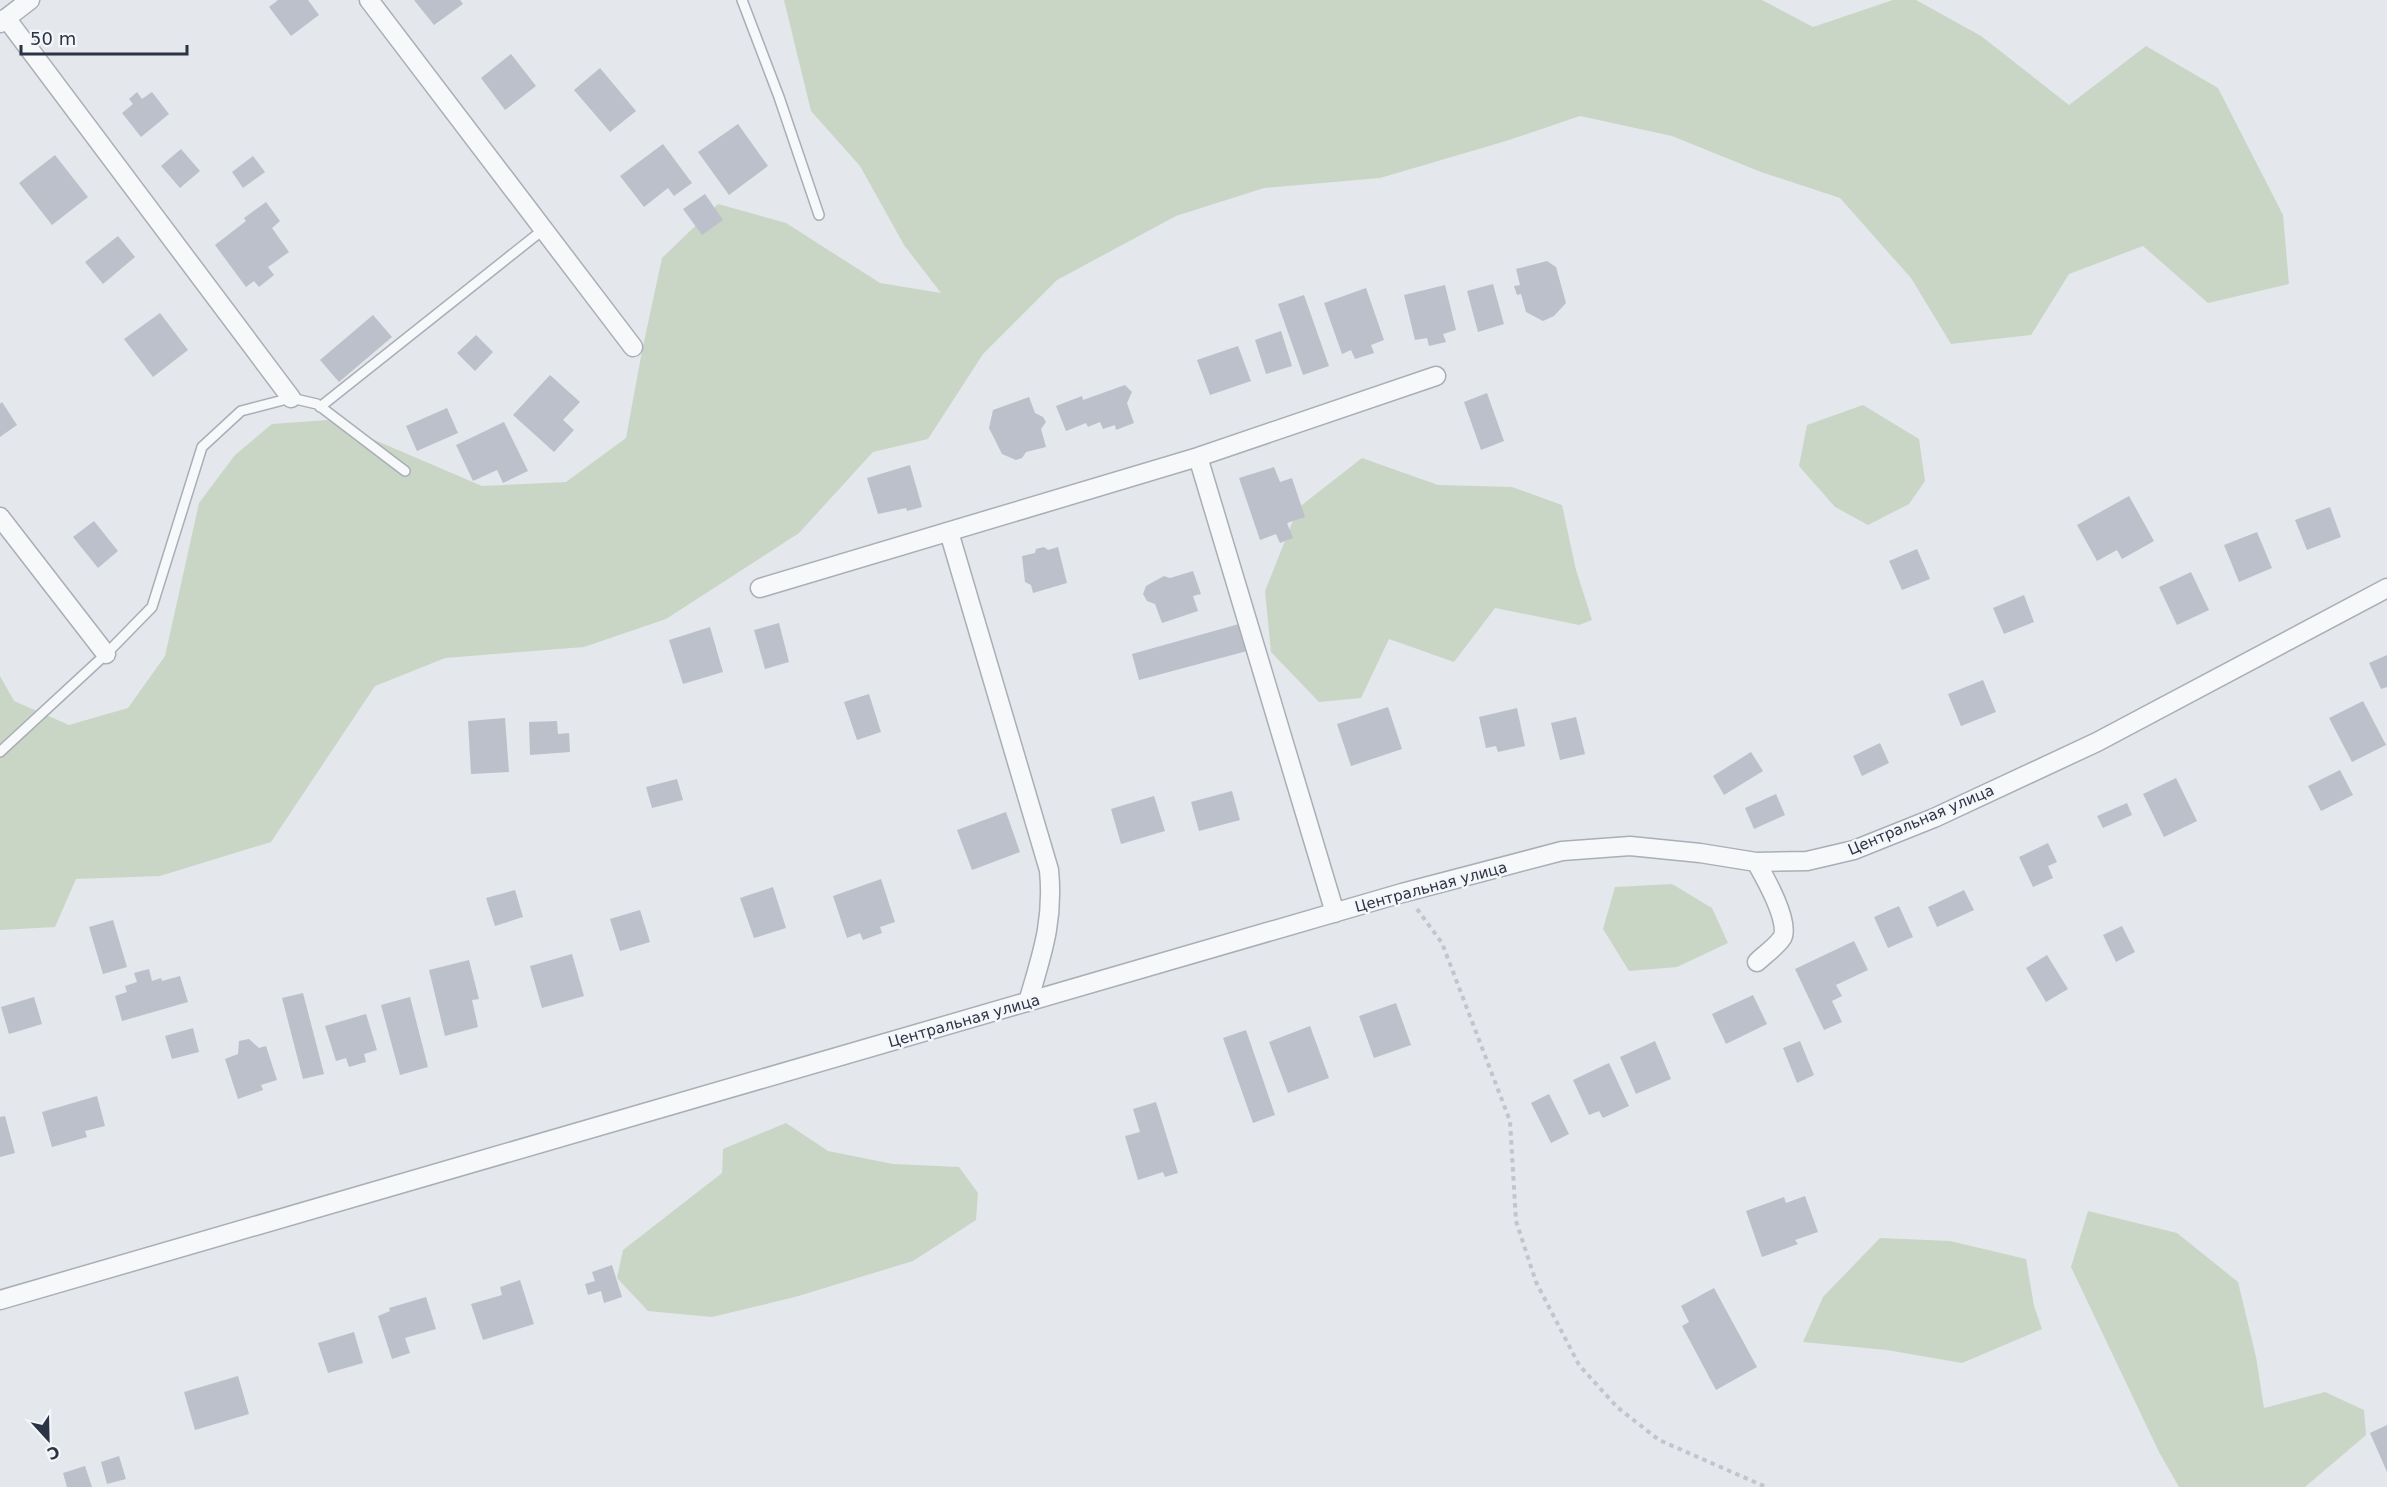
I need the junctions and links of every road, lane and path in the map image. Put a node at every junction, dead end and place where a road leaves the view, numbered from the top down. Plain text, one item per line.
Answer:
1 (30, 0) edge
2 (369, 0) edge
3 (742, 0) edge
4 (3, 21) edge
5 (819, 215) dead end
6 (544, 229) junction
7 (633, 347) dead end
8 (1436, 376) dead end
9 (291, 398) junction
10 (320, 407) junction
11 (1198, 457) junction
12 (405, 471) dead end
13 (0, 517) edge
14 (949, 532) junction
15 (760, 588) dead end
16 (2387, 588) edge
17 (106, 654) junction
18 (0, 752) edge
19 (1756, 862) junction
20 (1402, 893) junction
21 (1335, 913) junction
22 (1757, 962) dead end
23 (1028, 1002) junction
24 (0, 1300) edge
25 (1766, 1487) edge

1 - 4 street
2 - 6 street
3 - 5 lane
4 - 9 street
6 - 7 street
6 - 10 lane
8 - 11 street
9 - 10 lane
9 - 17 lane
10 - 12 lane
11 - 14 street
11 - 21 street
13 - 17 street
14 - 15 street
14 - 23 street
16 - 19 street, Центральная улица
17 - 18 lane
19 - 20 street, Центральная улица
19 - 22 street
20 - 21 street, Центральная улица
20 - 25 path
21 - 23 street, Центральная улица
23 - 24 street, Центральная улица

